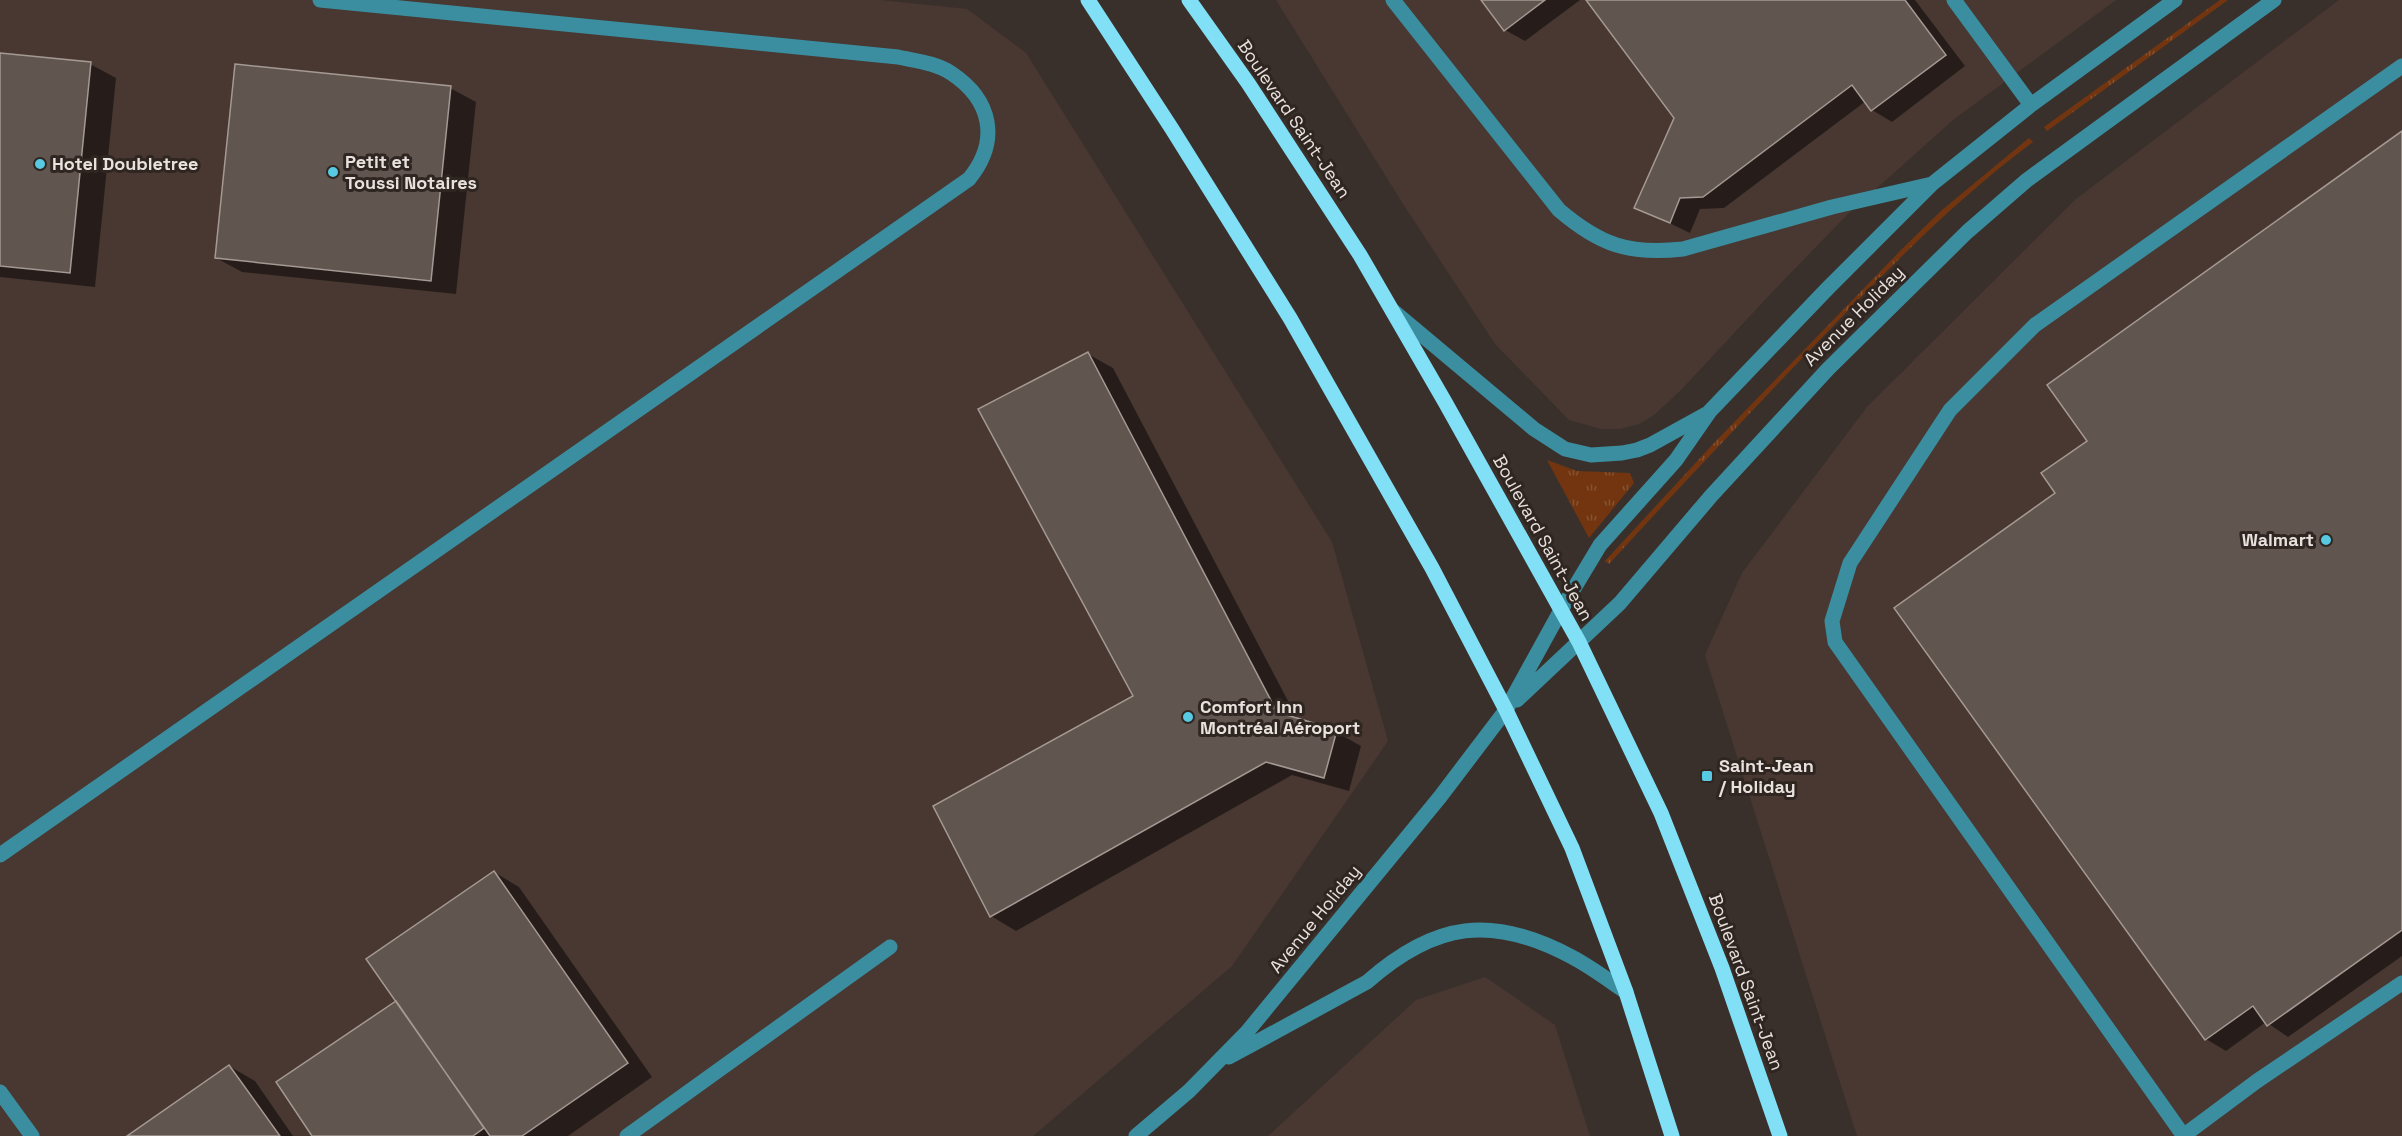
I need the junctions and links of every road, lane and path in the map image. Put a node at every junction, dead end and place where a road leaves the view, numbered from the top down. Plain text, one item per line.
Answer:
1 (320, 0) edge
2 (1088, 0) edge
3 (1189, 0) edge
4 (1393, 0) edge
5 (1954, 0) edge
6 (2175, 0) edge
7 (2274, 0) edge
8 (2402, 66) edge
9 (2031, 105) junction
10 (1932, 184) junction
11 (1392, 309) junction
12 (1710, 411) junction
13 (1560, 610) junction
14 (1579, 642) junction
15 (1506, 710) junction
16 (0, 855) edge
17 (890, 947) dead end
18 (2402, 983) edge
19 (1626, 992) junction
20 (1219, 1063) junction
21 (0, 1092) edge
22 (32, 1136) edge
23 (627, 1136) edge
24 (1136, 1136) edge
25 (1672, 1136) edge
26 (1780, 1136) edge
27 (2183, 1136) edge

1 - 16 street
2 - 15 main road
3 - 11 main road, Boulevard Saint-Jean
4 - 10 street
5 - 9 street
6 - 9 street, Avenue Holiday
7 - 14 street, Avenue Holiday
8 - 27 street
9 - 10 street, Avenue Holiday
10 - 12 street, Avenue Holiday
11 - 12 street
11 - 13 main road, Boulevard Saint-Jean
12 - 13 street, Avenue Holiday
13 - 14 main road, Boulevard Saint-Jean
13 - 15 street, Avenue Holiday
14 - 15 street, Avenue Holiday
14 - 26 main road, Boulevard Saint-Jean
15 - 19 main road
15 - 20 street, Avenue Holiday
17 - 23 street
18 - 27 street
19 - 20 street
19 - 25 main road
20 - 24 street, Avenue Holiday
21 - 22 street

